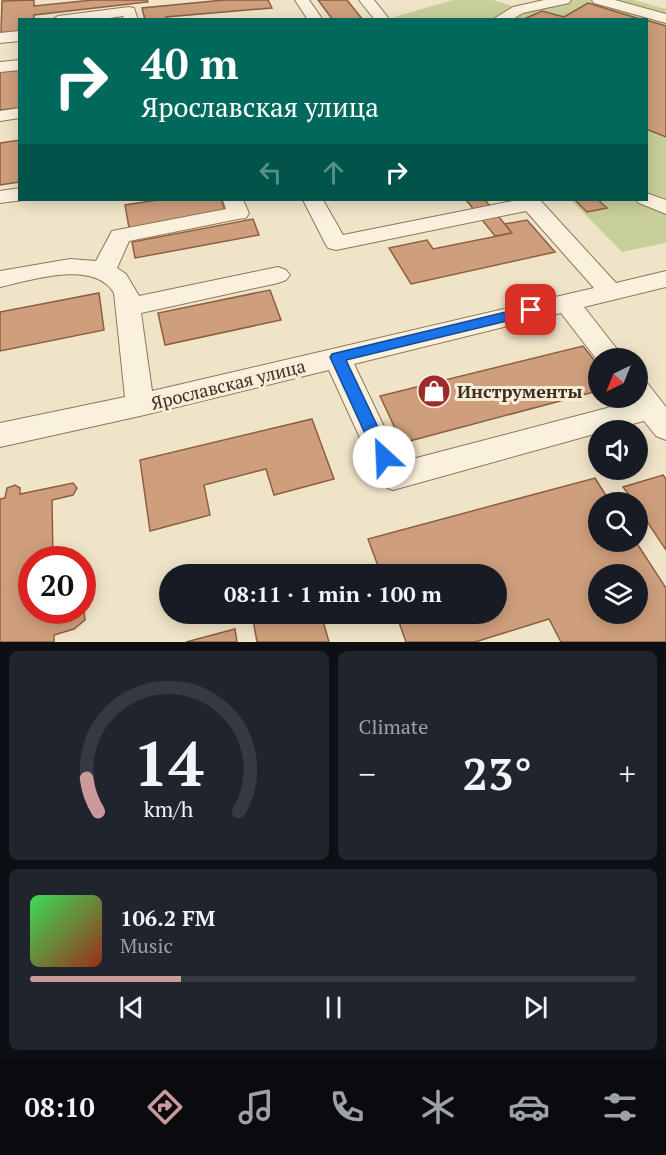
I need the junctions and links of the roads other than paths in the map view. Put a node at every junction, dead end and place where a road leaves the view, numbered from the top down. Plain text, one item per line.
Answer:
1 (302, 0) edge
2 (366, 0) edge
3 (564, 0) edge
4 (599, 0) edge
5 (74, 18) edge
6 (131, 18) edge
7 (315, 18) edge
8 (380, 18) edge
9 (503, 18) edge
10 (666, 19) edge
11 (18, 36) edge
12 (0, 38) edge
13 (18, 52) edge
14 (0, 55) edge
15 (18, 65) edge
16 (0, 67) edge
17 (18, 113) edge
18 (0, 116) edge
19 (18, 194) edge
20 (0, 197) edge
21 (233, 201) edge
22 (314, 201) edge
23 (530, 201) edge
24 (648, 201) edge
25 (666, 208) edge
26 (104, 270) junction
27 (278, 275) dead end
28 (0, 279) edge
29 (666, 279) edge
30 (610, 291) junction
31 (566, 302) junction
32 (128, 307) junction
33 (603, 348) edge
34 (337, 357) junction
35 (140, 405) junction
36 (651, 410) edge
37 (0, 435) edge

1 - 7 street
2 - 8 street
3 - 9 street
4 - 10 street
5 - 6 street
11 - 12 street
13 - 14 street
15 - 16 street
17 - 18 street
19 - 20 street
21 - 26 street
22 - 23 street
23 - 30 street
24 - 25 street
26 - 28 street
26 - 32 street
27 - 32 street
29 - 30 street, Ярославская улица
30 - 31 street, Ярославская улица
31 - 33 street
31 - 34 street, Ярославская улица
32 - 35 street
34 - 35 street, Ярославская улица
34 - 36 street
35 - 37 street, Ярославская улица

